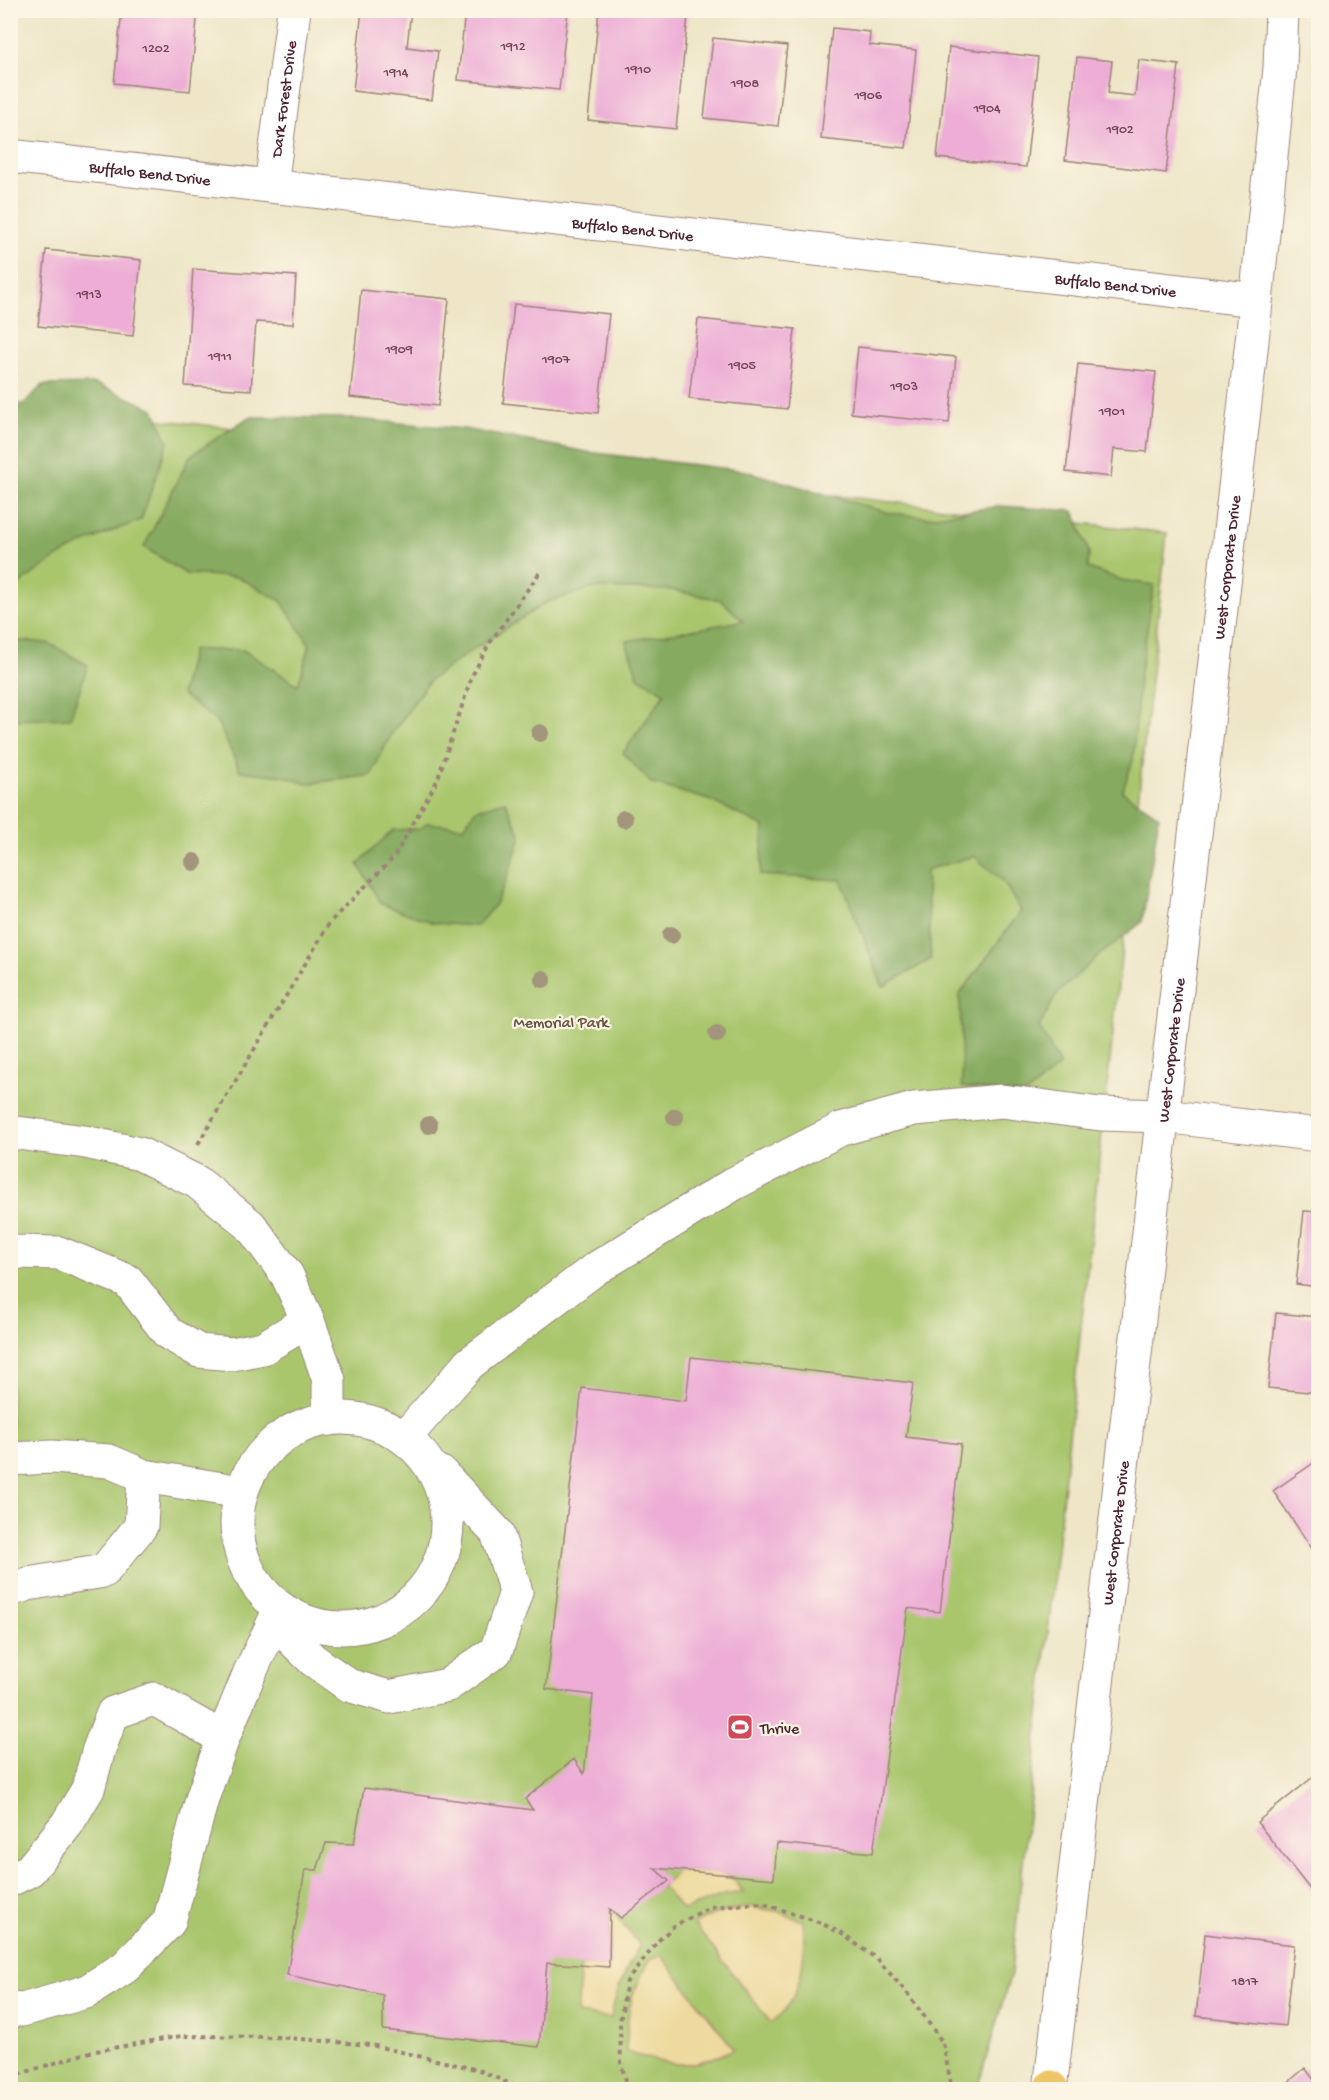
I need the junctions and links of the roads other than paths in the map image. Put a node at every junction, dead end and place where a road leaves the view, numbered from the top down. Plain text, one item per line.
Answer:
1 (294, 10) edge
2 (1281, 10) edge
3 (10, 156) edge
4 (271, 186) junction
5 (1256, 300) junction
6 (1164, 1116) junction
7 (10, 1132) edge
8 (1318, 1135) edge
9 (10, 1252) edge
10 (309, 1321) junction
11 (330, 1419) junction
12 (405, 1437) junction
13 (10, 1459) edge
14 (434, 1466) junction
15 (144, 1476) junction
16 (241, 1492) junction
17 (10, 1590) edge
18 (278, 1616) junction
19 (223, 1738) junction
20 (10, 1880) edge
21 (10, 2009) edge
22 (1051, 2089) edge

1 - 4 street, Dark Forest Drive
2 - 5 street, West Corporate Drive
3 - 4 street, Buffalo Bend Drive
4 - 5 street, Buffalo Bend Drive
5 - 6 street, West Corporate Drive
6 - 8 street
6 - 12 street
6 - 22 street, West Corporate Drive
7 - 10 street
9 - 10 street
10 - 11 street
11 - 12 street
11 - 16 street
12 - 14 street
13 - 15 street
14 - 18 street
14 - 18 street
15 - 16 street
15 - 17 street
16 - 18 street
18 - 19 street
19 - 20 street
19 - 21 street

